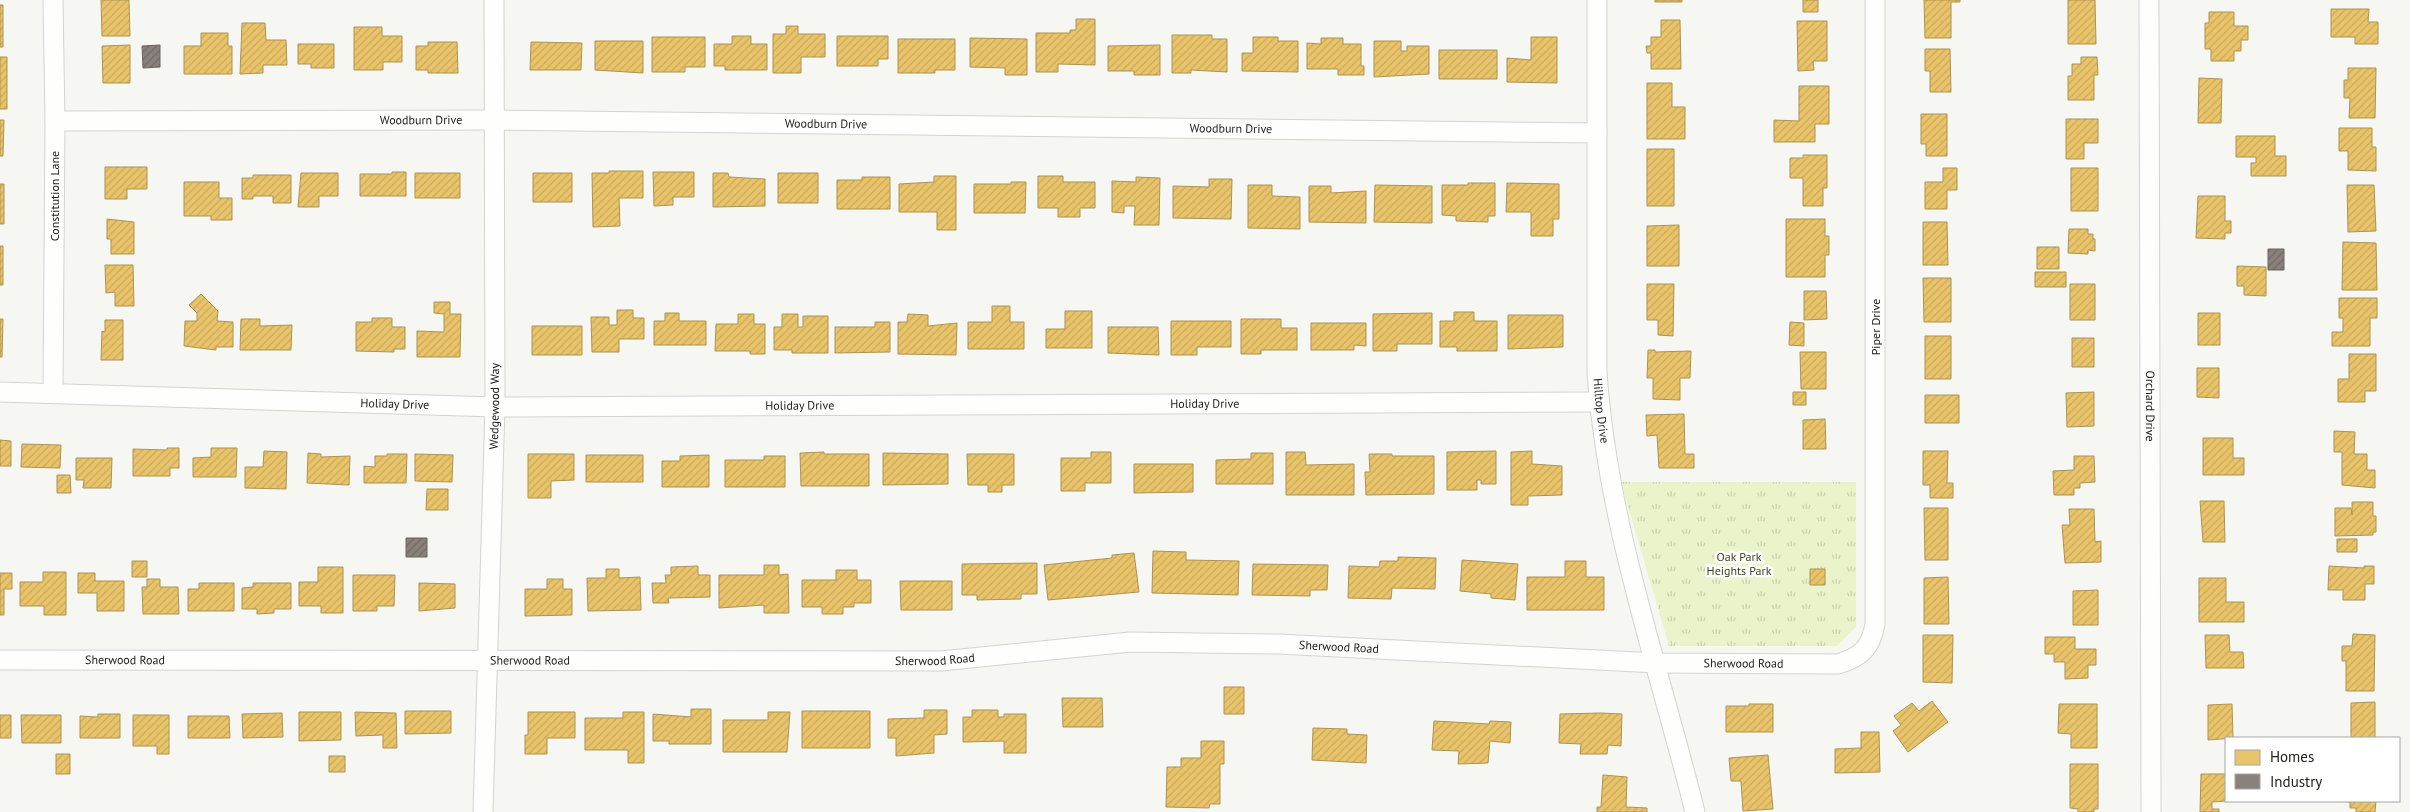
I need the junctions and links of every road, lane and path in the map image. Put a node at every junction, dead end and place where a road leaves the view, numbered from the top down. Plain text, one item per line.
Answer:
1 (53, 0) edge
2 (494, 0) edge
3 (1597, 0) edge
4 (1875, 0) edge
5 (2149, 0) edge
6 (495, 120) junction
7 (55, 121) junction
8 (1597, 133) junction
9 (0, 392) edge
10 (53, 392) junction
11 (1599, 402) junction
12 (494, 407) junction
13 (1865, 651) joint
14 (0, 660) edge
15 (488, 661) junction
16 (1657, 663) junction
17 (483, 812) edge
18 (1695, 812) edge
19 (2151, 812) edge

1 - 7 street, Constitution Lane
2 - 6 street, Wedgewood Way
3 - 8 street, Hilltop Drive
4 - 13 street, Piper Drive
5 - 19 street, Orchard Drive
6 - 7 street, Woodburn Drive
6 - 8 street, Woodburn Drive
6 - 12 street, Wedgewood Way
7 - 10 street, Constitution Lane
8 - 11 street, Hilltop Drive
9 - 10 street, Holiday Drive
10 - 12 street, Holiday Drive
11 - 12 street, Holiday Drive
11 - 16 street, Hilltop Drive
12 - 15 street, Wedgewood Way
13 - 16 street, Sherwood Road
14 - 15 street, Sherwood Road
15 - 16 street, Sherwood Road
15 - 17 street, Wedgewood Way
16 - 18 street, Hilltop Drive

